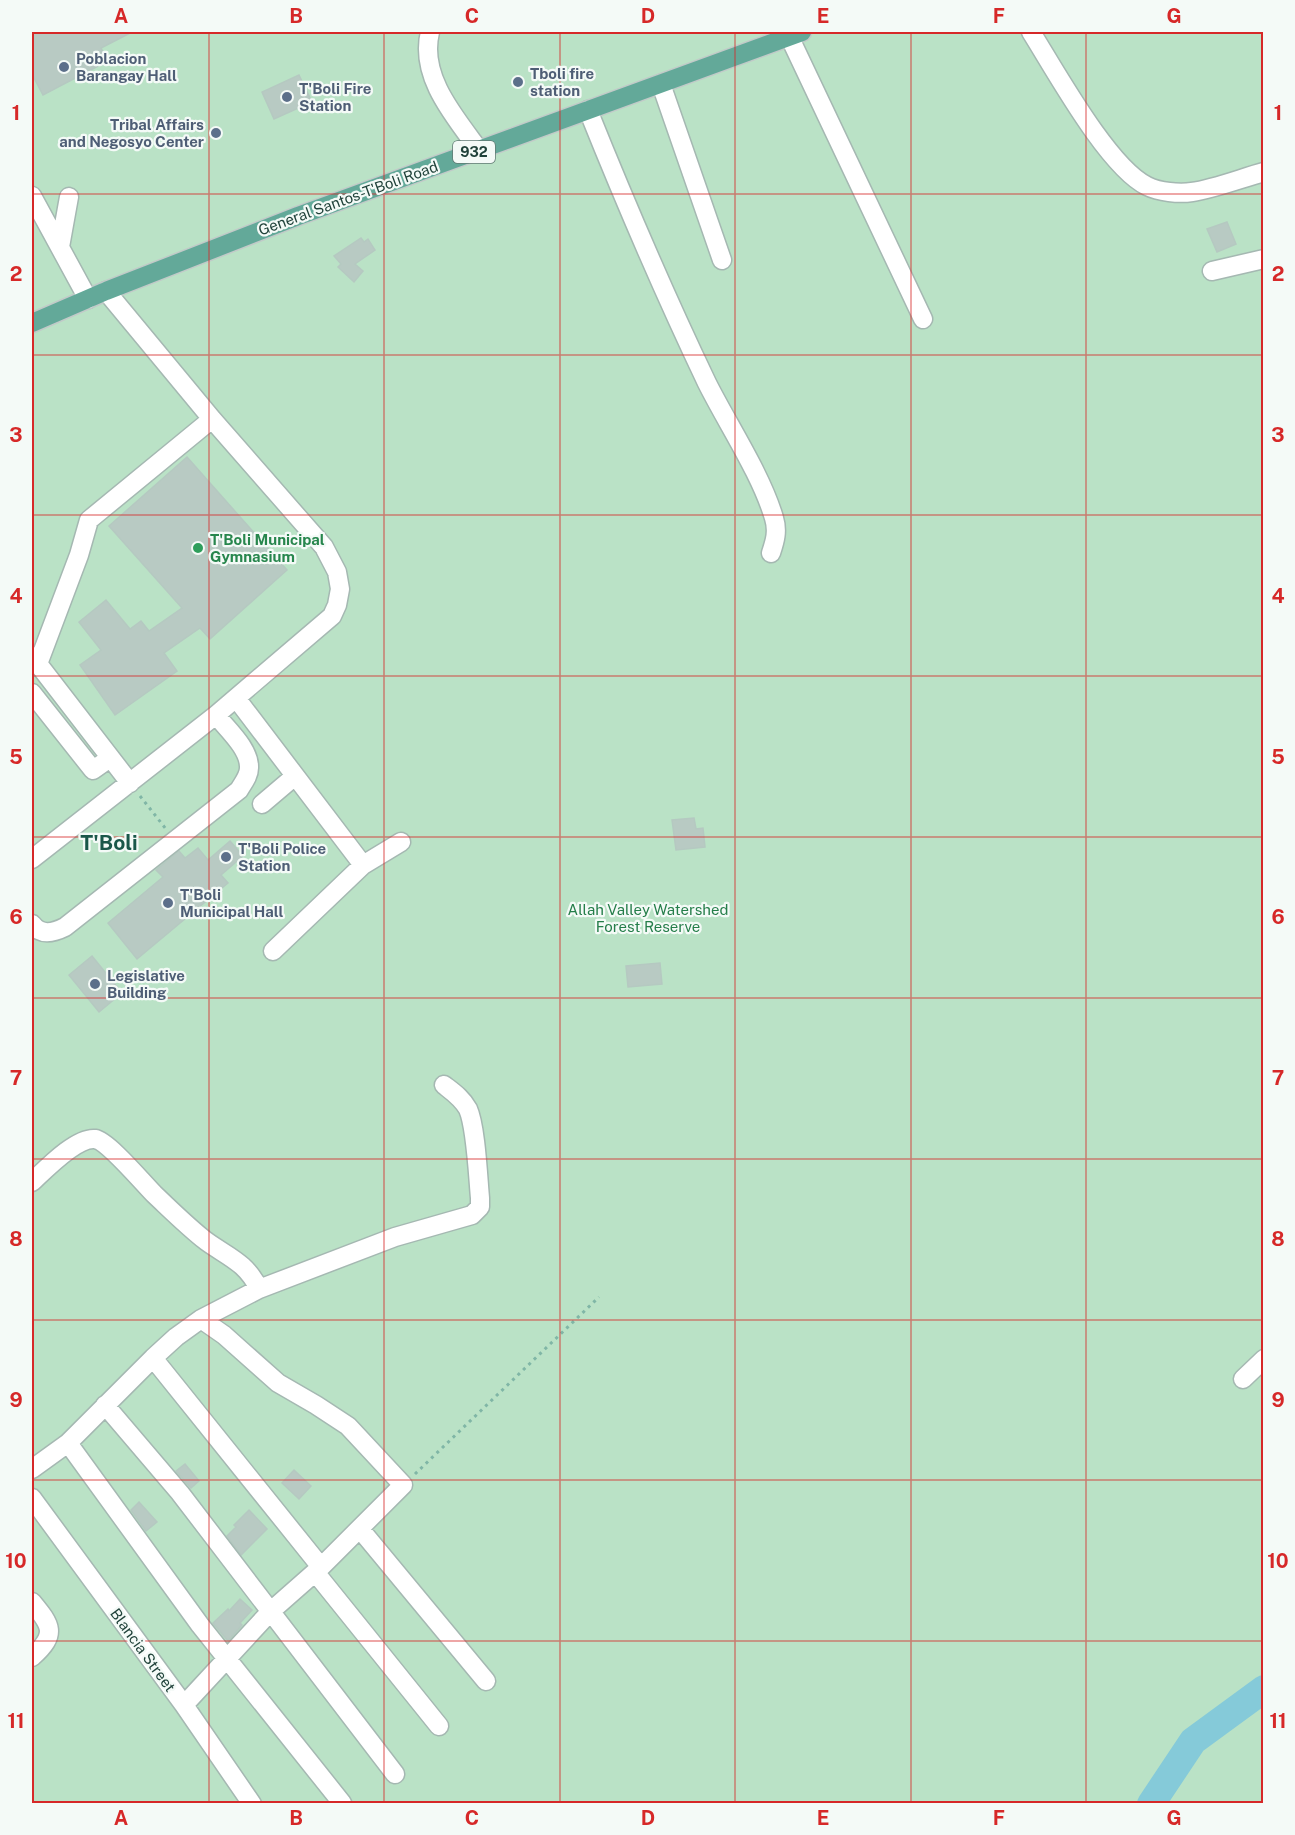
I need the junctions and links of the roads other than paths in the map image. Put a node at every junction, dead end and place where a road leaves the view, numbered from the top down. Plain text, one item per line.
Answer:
1 (430, 32) edge
2 (1031, 32) edge
3 (795, 34) edge
4 (661, 84) junction
5 (588, 110) junction
6 (479, 150) junction
7 (1263, 172) edge
8 (32, 196) edge
9 (69, 196) dead end
10 (60, 247) junction
11 (1263, 259) edge
12 (722, 260) dead end
13 (1212, 271) dead end
14 (106, 291) junction
15 (88, 299) junction
16 (922, 320) dead end
17 (32, 323) edge
18 (212, 419) junction
19 (771, 553) dead end
20 (35, 660) edge
21 (32, 693) edge
22 (236, 699) junction
23 (216, 715) junction
24 (110, 758) junction
25 (295, 776) junction
26 (130, 783) junction
27 (262, 804) dead end
28 (401, 842) dead end
29 (32, 860) edge
30 (363, 865) junction
31 (32, 924) edge
32 (273, 951) dead end
33 (444, 1085) dead end
34 (32, 1182) edge
35 (259, 1289) junction
36 (201, 1319) junction
37 (153, 1358) junction
38 (1263, 1359) edge
39 (1243, 1379) dead end
40 (105, 1406) junction
41 (68, 1443) junction
42 (32, 1469) edge
43 (32, 1498) edge
44 (360, 1529) junction
45 (318, 1569) junction
46 (32, 1602) edge
47 (271, 1611) junction
48 (32, 1657) edge
49 (227, 1658) junction
50 (486, 1681) dead end
51 (184, 1705) junction
52 (439, 1726) dead end
53 (395, 1774) dead end
54 (244, 1800) edge
55 (342, 1803) edge

1 - 6 street
2 - 7 street
3 - 4 main road, General Santos-T'Boli Road / 932
3 - 16 street
4 - 5 main road, General Santos-T'Boli Road / 932
4 - 12 street
5 - 6 main road, General Santos-T'Boli Road / 932
5 - 19 street
6 - 14 main road, General Santos-T'Boli Road / 932
8 - 10 street
9 - 10 street
10 - 15 street
11 - 13 street
14 - 15 main road, General Santos-T'Boli Road / 932
14 - 18 street
15 - 17 main road, General Santos-T'Boli Road / 932
18 - 20 street
18 - 22 street
20 - 24 street
21 - 24 street
22 - 23 street
22 - 25 street
23 - 26 street
23 - 31 street
24 - 26 street
25 - 27 street
25 - 30 street
26 - 29 street
28 - 30 street
30 - 32 street
33 - 35 street
34 - 35 street
35 - 36 street
36 - 37 street
36 - 44 street
37 - 40 street
37 - 45 street
38 - 39 street
40 - 41 street
40 - 47 street
41 - 42 street
41 - 49 street
43 - 51 street, Blancia Street
44 - 45 street
44 - 50 street
45 - 47 street
45 - 52 street
46 - 48 street
47 - 49 street
47 - 53 street
49 - 51 street
49 - 55 street
51 - 54 street, Blancia Street

